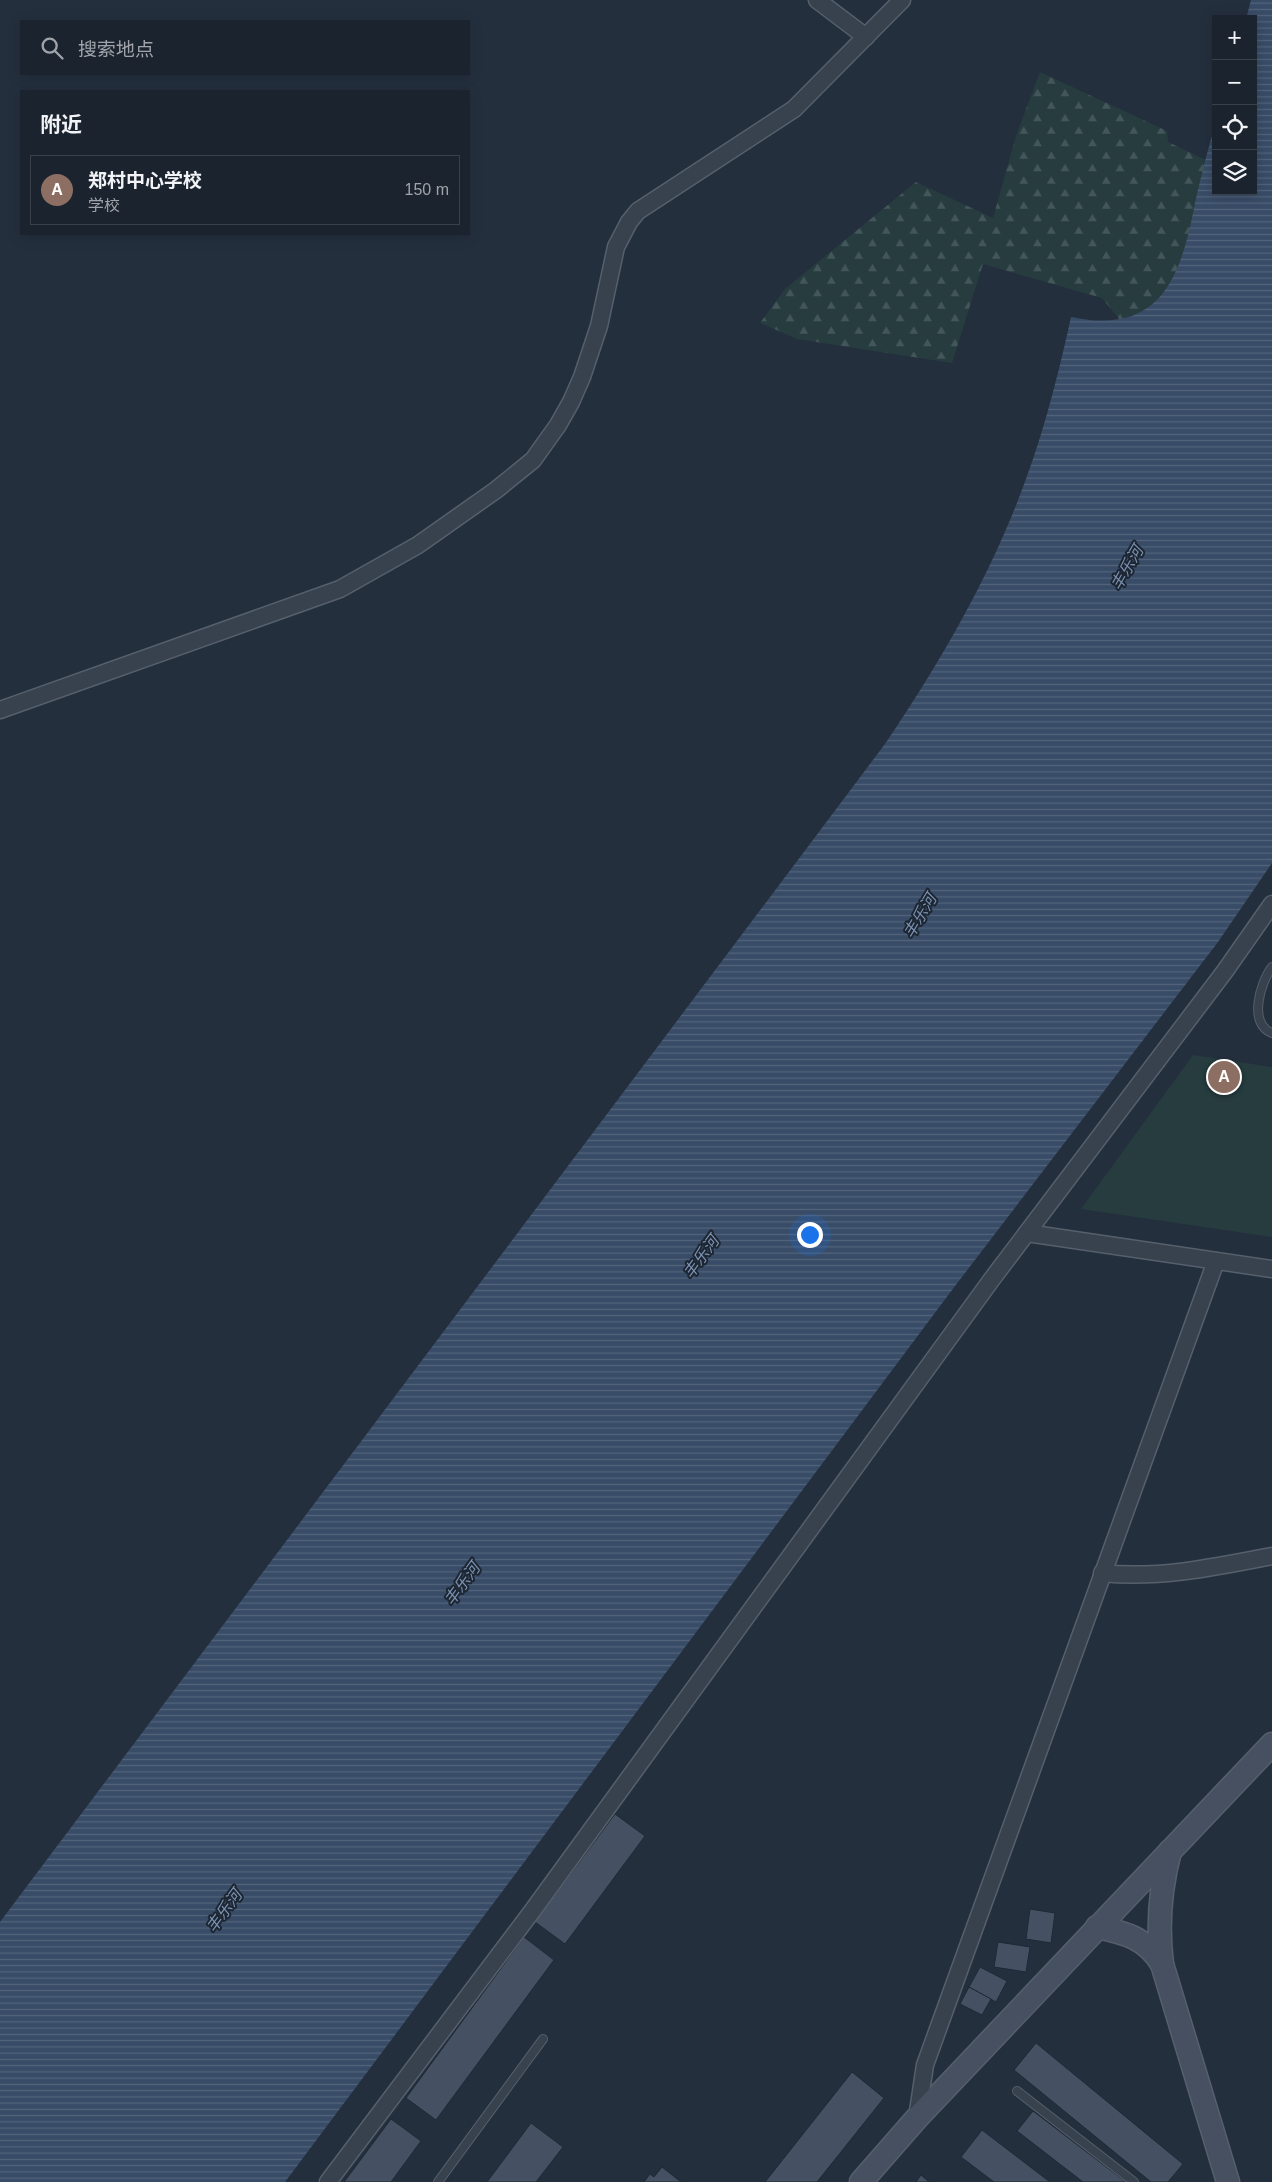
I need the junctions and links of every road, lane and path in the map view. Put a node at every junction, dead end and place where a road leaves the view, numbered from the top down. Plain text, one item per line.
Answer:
1 (817, 0) edge
2 (902, 0) edge
3 (866, 37) junction
4 (0, 710) edge
5 (1272, 904) edge
6 (1272, 967) edge
7 (1272, 1033) edge
8 (1027, 1233) junction
9 (1216, 1260) junction
10 (1272, 1269) edge
11 (1272, 1556) edge
12 (1102, 1573) junction
13 (1272, 1744) edge
14 (1170, 1850) junction
15 (1098, 1927) junction
16 (1162, 1964) junction
17 (543, 2039) dead end
18 (1017, 2091) dead end
19 (917, 2118) junction
20 (328, 2182) edge
21 (438, 2182) edge
22 (861, 2182) edge
23 (1134, 2182) edge
24 (1228, 2182) edge

1 - 3 street
2 - 3 street
3 - 4 street
5 - 8 street
6 - 7 lane
8 - 9 street
8 - 20 street
9 - 10 street
9 - 12 street
11 - 12 street
12 - 19 street
13 - 14 main road
14 - 15 main road
14 - 16 main road
15 - 16 main road
15 - 19 main road
16 - 24 main road
17 - 21 lane
18 - 23 lane
19 - 22 main road

